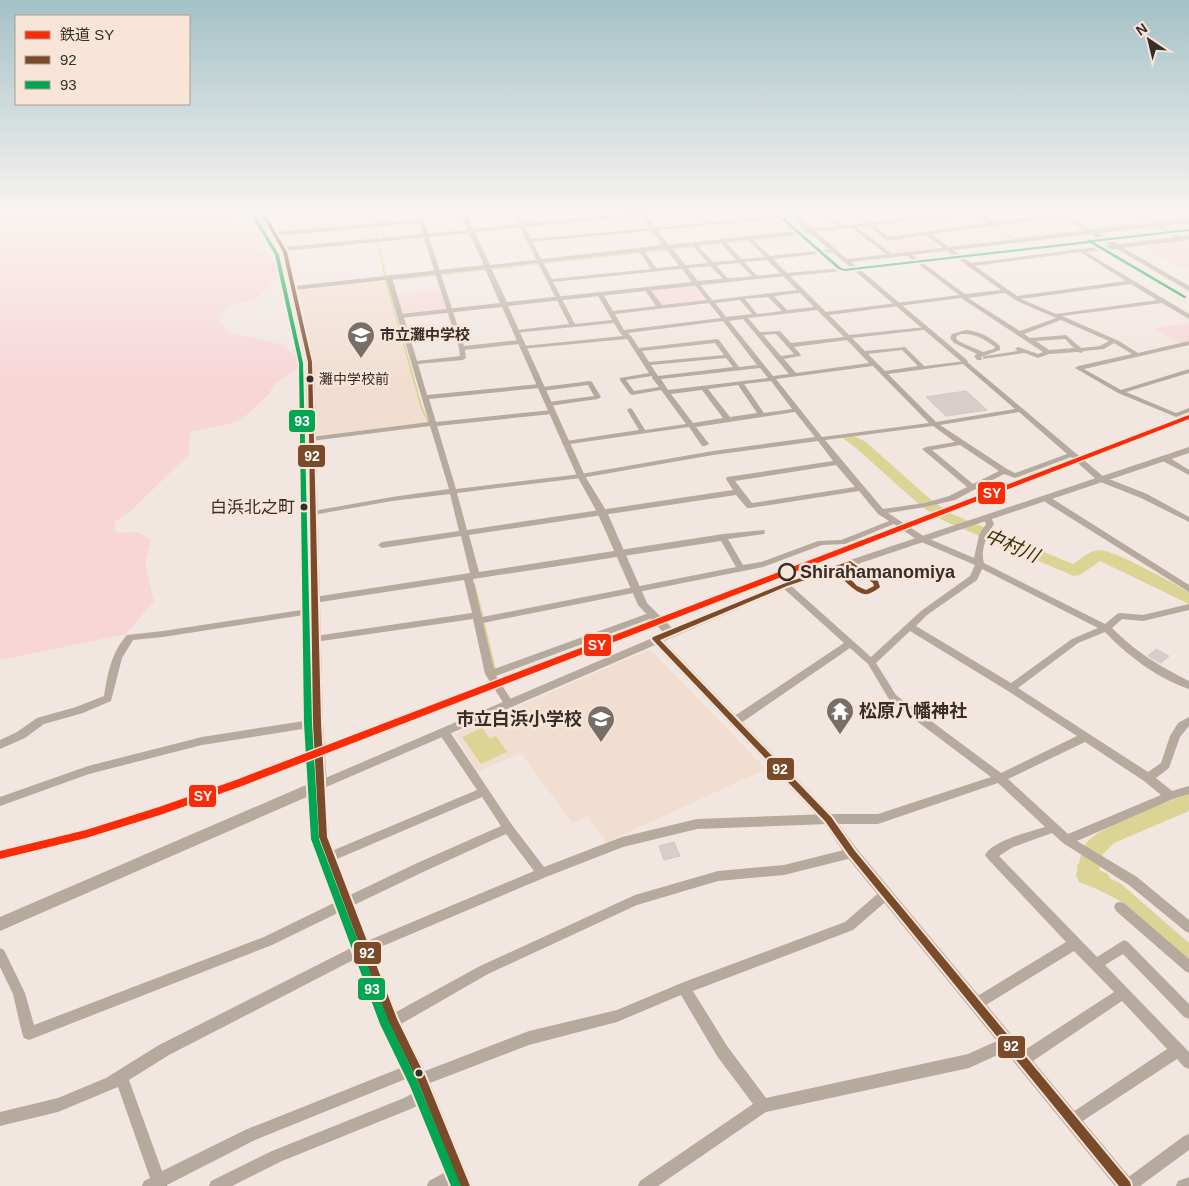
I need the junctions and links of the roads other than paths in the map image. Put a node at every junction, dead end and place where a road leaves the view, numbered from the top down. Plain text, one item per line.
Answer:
1 (289, 267) edge
2 (436, 267) edge
3 (485, 267) edge
4 (487, 267) edge
5 (543, 267) edge
6 (653, 267) edge
7 (674, 267) edge
8 (684, 267) edge
9 (715, 267) edge
10 (746, 267) edge
11 (778, 267) edge
12 (925, 267) edge
13 (972, 267) edge
14 (1107, 267) edge
15 (1153, 267) edge
16 (853, 268) joint
17 (655, 270) junction
18 (438, 274) junction
19 (785, 274) junction
20 (755, 277) junction
21 (388, 279) junction
22 (726, 280) junction
23 (550, 281) junction
24 (1132, 282) junction
25 (696, 283) junction
26 (294, 288) junction
27 (647, 289) junction
28 (1189, 289) edge
29 (802, 291) junction
30 (1006, 291) junction
31 (600, 294) junction
32 (770, 295) junction
33 (964, 297) junction
34 (741, 298) junction
35 (1016, 298) junction
36 (560, 299) junction
37 (1163, 301) junction
38 (711, 302) junction
39 (504, 305) junction
40 (896, 305) junction
41 (660, 307) junction
42 (819, 308) junction
43 (450, 311) junction
44 (786, 312) junction
45 (611, 313) junction
46 (825, 314) junction
47 (400, 316) junction
48 (756, 316) junction
49 (744, 317) junction
50 (1058, 317) junction
51 (1189, 317) edge
52 (725, 320) junction
53 (616, 321) junction
54 (573, 326) junction
55 (924, 328) junction
56 (516, 332) junction
57 (622, 332) junction
58 (758, 334) junction
59 (1019, 334) junction
60 (629, 337) junction
61 (848, 338) junction
62 (1028, 340) junction
63 (1113, 341) junction
64 (956, 342) junction
65 (977, 343) junction
66 (1189, 343) edge
67 (521, 345) junction
68 (791, 345) junction
69 (943, 346) junction
70 (462, 348) junction
71 (1016, 348) dead end
72 (637, 350) junction
73 (1081, 351) junction
74 (1023, 352) junction
75 (1048, 352) junction
76 (864, 354) junction
77 (1136, 354) junction
78 (729, 356) junction
79 (980, 356) junction
80 (780, 358) junction
81 (964, 362) junction
82 (414, 363) junction
83 (646, 364) junction
84 (874, 364) junction
85 (763, 366) junction
86 (924, 368) junction
87 (737, 369) junction
88 (1189, 372) edge
89 (884, 374) junction
90 (794, 375) junction
91 (654, 376) junction
92 (773, 379) junction
93 (740, 383) junction
94 (541, 387) junction
95 (704, 388) junction
96 (665, 390) junction
97 (1120, 392) junction
98 (424, 397) junction
99 (550, 408) junction
100 (630, 410) dead end
101 (796, 410) junction
102 (1021, 410) junction
103 (1189, 410) edge
104 (762, 414) junction
105 (728, 420) junction
106 (429, 424) junction
107 (934, 424) junction
108 (692, 425) junction
109 (643, 432) junction
110 (311, 439) junction
111 (820, 439) junction
112 (959, 442) junction
113 (566, 443) junction
114 (705, 444) dead end
115 (1189, 450) edge
116 (1073, 454) junction
117 (1164, 458) junction
118 (838, 462) junction
119 (1004, 471) junction
120 (1189, 473) edge
121 (581, 476) junction
122 (1101, 479) junction
123 (972, 487) junction
124 (861, 488) junction
125 (453, 491) junction
126 (738, 492) junction
127 (1045, 498) junction
128 (602, 512) junction
129 (881, 512) junction
130 (313, 513) junction
131 (987, 517) junction
132 (1189, 520) edge
133 (896, 521) junction
134 (761, 532) dead end
135 (464, 533) junction
136 (722, 537) junction
137 (922, 539) junction
138 (382, 545) dead end
139 (620, 553) junction
140 (980, 564) junction
141 (740, 567) junction
142 (472, 576) junction
143 (786, 585) junction
144 (635, 589) junction
145 (1189, 589) edge
146 (314, 606) junction
147 (1189, 607) edge
148 (652, 615) junction
149 (479, 618) junction
150 (911, 627) junction
151 (1106, 628) junction
152 (670, 633) junction
153 (315, 639) junction
154 (655, 639) junction
155 (849, 644) junction
156 (871, 662) junction
157 (490, 674) junction
158 (1189, 685) edge
159 (1011, 688) junction
160 (509, 704) junction
161 (1189, 720) edge
162 (734, 722) junction
163 (317, 724) junction
164 (444, 732) junction
165 (1085, 737) junction
166 (0, 745) edge
167 (1000, 778) junction
168 (1148, 778) junction
169 (320, 785) junction
170 (1189, 790) edge
171 (483, 792) junction
172 (1170, 796) junction
173 (0, 802) edge
174 (828, 819) junction
175 (508, 828) junction
176 (1052, 829) junction
177 (1067, 840) junction
178 (852, 853) junction
179 (330, 858) junction
180 (542, 873) junction
181 (886, 894) junction
182 (347, 904) junction
183 (1120, 907) dead end
184 (0, 924) edge
185 (1189, 927) edge
186 (1076, 943) junction
187 (364, 948) junction
188 (0, 954) edge
189 (1096, 964) junction
190 (1189, 967) edge
191 (684, 988) junction
192 (1124, 993) junction
193 (976, 1004) junction
194 (1189, 1013) edge
195 (394, 1021) junction
196 (1008, 1043) junction
197 (1178, 1050) junction
198 (1022, 1060) junction
199 (1189, 1062) edge
200 (121, 1078) junction
201 (422, 1080) junction
202 (763, 1106) junction
203 (0, 1119) edge
204 (1072, 1121) junction
205 (1189, 1141) edge
206 (462, 1179) edge
207 (156, 1184) edge
208 (1189, 1184) edge
209 (1122, 1185) edge
210 (216, 1186) edge
211 (434, 1186) edge
212 (645, 1186) edge
213 (1183, 1186) edge

1 - 26 main road
2 - 18 street
3 - 18 street
4 - 39 street
5 - 23 street
6 - 17 street
7 - 17 street
8 - 25 street
9 - 22 street
10 - 20 street
11 - 19 street
12 - 33 street
13 - 30 street
14 - 24 street
15 - 28 street
16 - 19 street
16 - 40 street
17 - 23 street
18 - 21 street
18 - 43 street
19 - 20 street
19 - 29 street
20 - 22 street
21 - 26 street
21 - 47 street
22 - 25 street
23 - 36 street
24 - 35 street
24 - 37 street
25 - 27 street
25 - 38 street
26 - 110 main road
27 - 31 street
27 - 41 street
29 - 32 street
29 - 42 street
30 - 33 street
30 - 35 street
31 - 36 street
31 - 45 street
32 - 34 street
32 - 44 street
33 - 40 street
33 - 59 street
34 - 38 street
34 - 48 street
35 - 50 street
36 - 39 street
36 - 54 street
37 - 50 street
37 - 51 street
38 - 41 street
38 - 52 street
39 - 43 street
39 - 56 street
40 - 46 street
40 - 55 street
41 - 45 street
42 - 44 street
42 - 46 street
43 - 47 street
43 - 70 street
44 - 48 street
45 - 53 street
46 - 61 street
47 - 82 street
48 - 49 street
49 - 52 street
49 - 58 street
50 - 59 street
50 - 63 street
52 - 57 street
52 - 85 street
53 - 54 street
53 - 57 street
54 - 56 street
55 - 61 street
55 - 69 street
56 - 67 street
57 - 60 street
58 - 68 street
58 - 80 street
59 - 62 street
60 - 67 street
60 - 72 street
61 - 68 street
61 - 76 street
62 - 73 street
62 - 75 street
63 - 73 street
63 - 77 street
64 - 65 street
64 - 65 street
64 - 69 street
65 - 79 street
65 - 79 street
66 - 77 street
67 - 70 street
67 - 94 street
68 - 80 street
69 - 81 street
70 - 82 street
71 - 74 street
72 - 78 street
72 - 83 street
73 - 75 street
74 - 75 street
74 - 79 street
76 - 84 street
76 - 86 street
77 - 97 street
78 - 83 street
78 - 87 street
79 - 81 street
80 - 90 street
81 - 86 street
81 - 102 street
82 - 98 street
83 - 91 street
84 - 89 street
84 - 90 street
85 - 87 street
85 - 92 street
86 - 89 street
87 - 91 street
88 - 97 street
89 - 107 street
90 - 92 street
91 - 96 street
91 - 96 street
92 - 93 street
92 - 101 street
93 - 95 street
93 - 104 street
94 - 98 street
94 - 99 street
94 - 99 street
95 - 96 street
95 - 105 street
96 - 108 street
97 - 103 street
98 - 106 street
99 - 106 street
99 - 113 street
100 - 109 street
101 - 104 street
101 - 111 street
102 - 107 street
102 - 116 street
104 - 105 street
105 - 108 street
106 - 110 street
106 - 125 street
107 - 111 street
107 - 112 street
108 - 109 street
108 - 114 street
109 - 113 street
110 - 130 main road
111 - 118 street
111 - 121 street
112 - 119 street
112 - 123 street
113 - 121 street
115 - 117 street
116 - 119 street
116 - 122 street
117 - 120 street
117 - 122 street
118 - 124 street
118 - 126 street
119 - 123 street
121 - 125 street
121 - 128 street
122 - 127 street
122 - 132 street
123 - 129 street
124 - 126 street
124 - 129 street
125 - 130 street
125 - 135 street
126 - 128 street
127 - 131 street
127 - 145 street
128 - 135 street
128 - 139 street
129 - 133 street
130 - 146 main road
131 - 137 street
131 - 140 street
133 - 137 street
133 - 141 street
134 - 136 street
135 - 138 street
135 - 142 street
136 - 139 street
136 - 141 street
137 - 140 street
137 - 143 street
139 - 142 street
139 - 144 street
140 - 150 street
140 - 151 street
141 - 144 street
142 - 146 street
142 - 149 street
143 - 152 street
143 - 155 street
144 - 148 street
144 - 149 street
146 - 153 main road
146 - 166 street
147 - 151 street
148 - 152 street
148 - 157 street
149 - 153 street
149 - 157 street
150 - 156 street
150 - 159 street
151 - 158 street
151 - 159 street
152 - 154 street
153 - 163 main road
154 - 160 street
154 - 162 street
155 - 156 street
155 - 162 street
156 - 167 street
157 - 160 street
159 - 165 street
160 - 164 street
161 - 168 street
162 - 174 street
163 - 169 main road
163 - 173 street
164 - 169 street
164 - 171 street
165 - 167 street
165 - 168 street
167 - 174 street
167 - 176 street
168 - 172 street
169 - 179 street
169 - 184 main road
170 - 172 street
171 - 175 street
171 - 179 street
172 - 177 street
174 - 178 street
174 - 180 street
175 - 180 street
175 - 182 street
176 - 177 street
176 - 186 street
177 - 185 street
178 - 181 street
178 - 195 street
179 - 182 street
180 - 187 street
181 - 191 street
181 - 193 street
182 - 187 street
182 - 188 street
183 - 190 street
186 - 189 street
186 - 193 street
187 - 195 street
187 - 200 street
189 - 192 street
189 - 194 street
191 - 201 street
191 - 202 street
192 - 197 street
192 - 198 street
193 - 196 street
195 - 201 street
196 - 198 street
196 - 202 street
197 - 199 street
197 - 204 street
198 - 204 street
200 - 203 street
200 - 207 street
201 - 206 street
201 - 207 street
201 - 210 street
202 - 212 street
204 - 209 street
205 - 209 street
206 - 211 street
208 - 213 street

